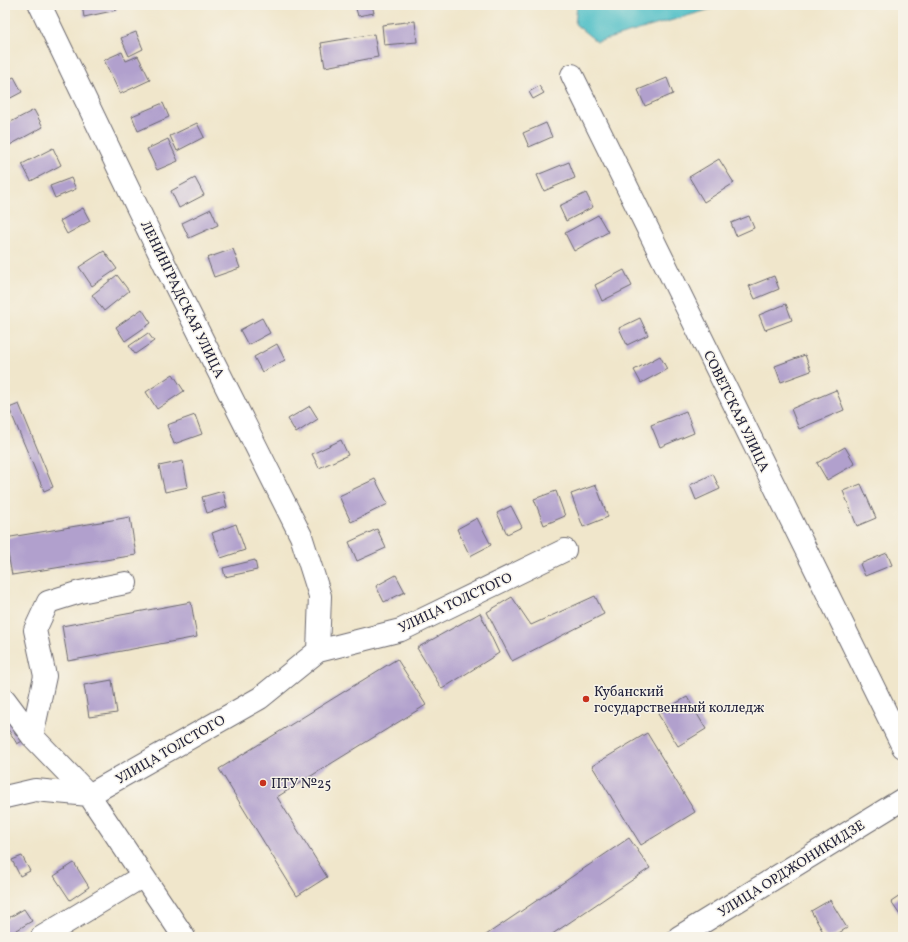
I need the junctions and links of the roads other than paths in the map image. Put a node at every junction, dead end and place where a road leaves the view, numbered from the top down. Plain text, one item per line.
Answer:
1 (40, 5) edge
2 (572, 75) dead end
3 (565, 550) dead end
4 (126, 583) dead end
5 (318, 651) junction
6 (5, 700) edge
7 (898, 721) edge
8 (32, 736) junction
9 (903, 747) edge
10 (89, 796) junction
11 (5, 797) edge
12 (903, 799) edge
13 (143, 876) junction
14 (42, 937) edge
15 (184, 937) edge
16 (679, 937) edge

1 - 5 street, ЛЕНИНГРАДСКАЯ УЛИЦА
2 - 7 street, СОВЕТСКАЯ УЛИЦА
3 - 5 street, УЛИЦА ТОЛСТОГО
4 - 8 street
5 - 10 street, УЛИЦА ТОЛСТОГО
6 - 8 street
7 - 9 street, СОВЕТСКАЯ УЛИЦА
8 - 10 street
10 - 11 street
10 - 13 street
12 - 16 street, УЛИЦА ОРДЖОНИКИДЗЕ
13 - 14 street
13 - 15 street

